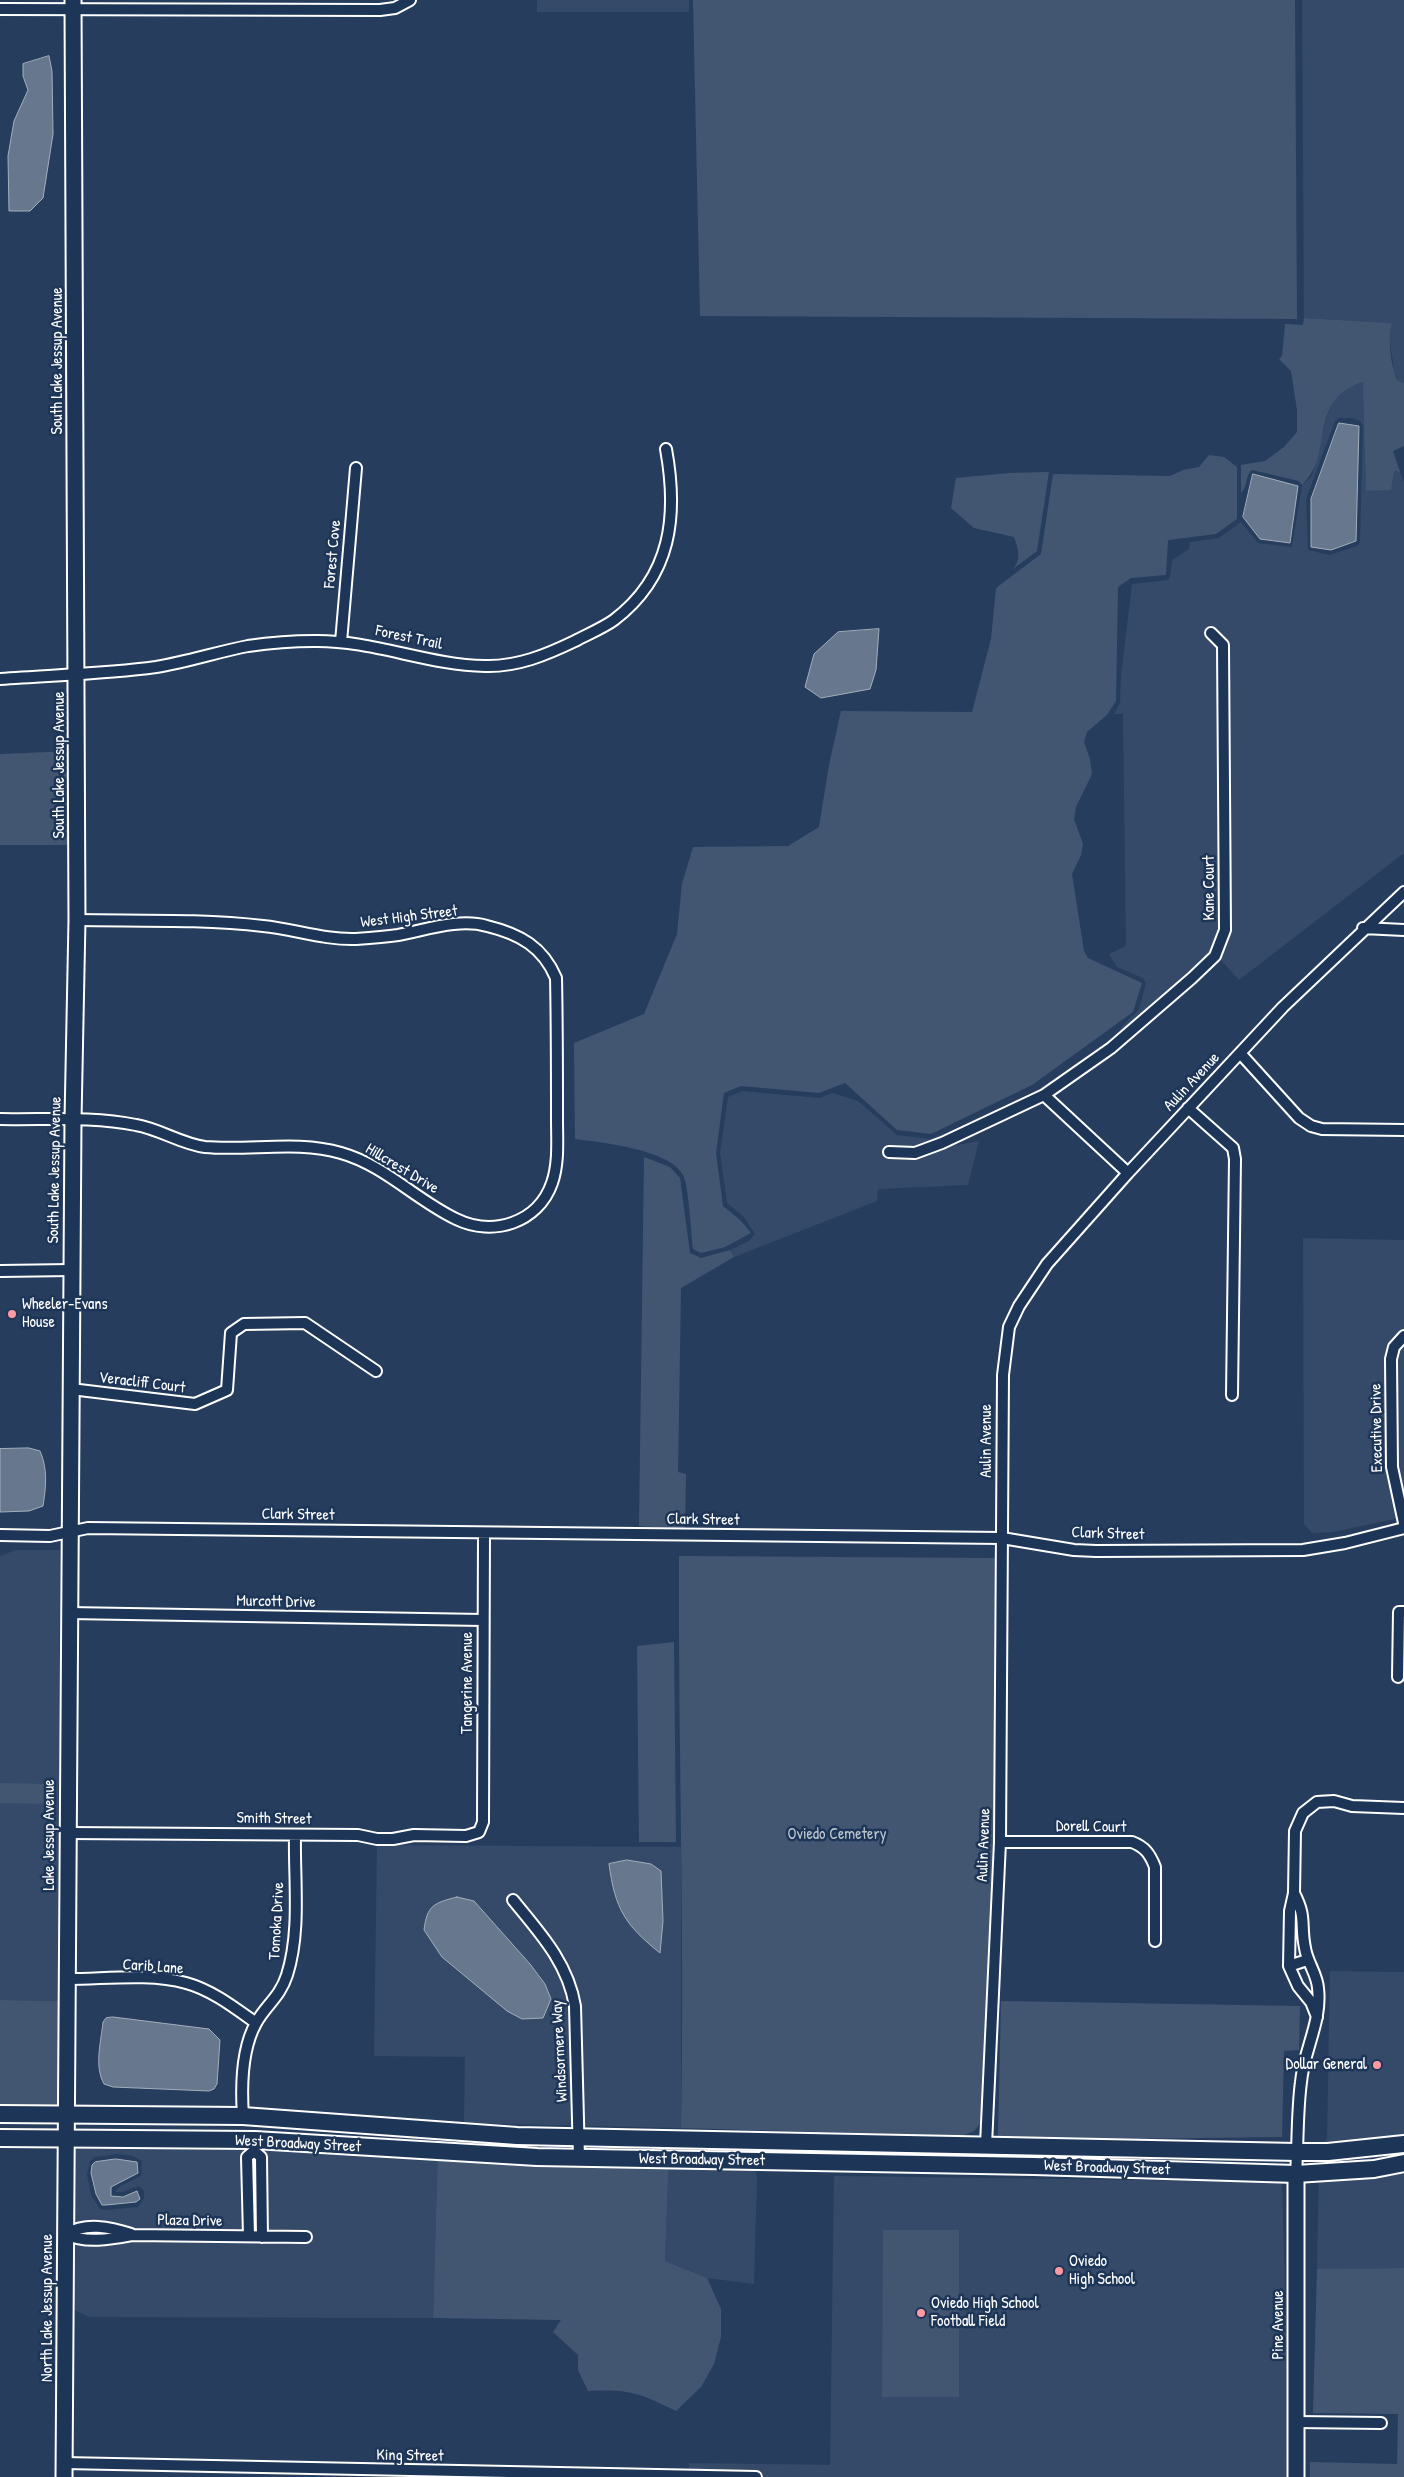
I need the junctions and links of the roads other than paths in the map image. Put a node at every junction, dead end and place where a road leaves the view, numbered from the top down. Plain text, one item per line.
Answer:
1 (408, 2) edge
2 (73, 4) edge
3 (0, 9) edge
4 (666, 449) dead end
5 (356, 468) dead end
6 (1211, 633) dead end
7 (341, 642) junction
8 (77, 673) junction
9 (0, 678) edge
10 (1404, 892) edge
11 (78, 920) junction
12 (1363, 928) junction
13 (1404, 930) edge
14 (1240, 1053) junction
15 (558, 1056) joint
16 (1044, 1095) junction
17 (1188, 1108) junction
18 (0, 1120) edge
19 (72, 1120) junction
20 (1404, 1130) edge
21 (889, 1152) dead end
22 (1128, 1173) junction
23 (71, 1270) junction
24 (0, 1271) edge
25 (1404, 1336) edge
26 (376, 1370) dead end
27 (71, 1389) junction
28 (1232, 1395) dead end
29 (1404, 1523) edge
30 (1404, 1528) edge
31 (70, 1531) junction
32 (484, 1532) junction
33 (0, 1535) edge
34 (1002, 1538) junction
35 (1404, 1612) edge
36 (69, 1613) junction
37 (483, 1620) junction
38 (1398, 1677) dead end
39 (1404, 1808) edge
40 (479, 1832) joint
41 (68, 1833) junction
42 (295, 1834) junction
43 (1000, 1842) junction
44 (1294, 1893) junction
45 (514, 1900) dead end
46 (1155, 1941) dead end
47 (1307, 1960) junction
48 (1289, 1966) junction
49 (68, 1979) junction
50 (1318, 1986) junction
51 (1302, 1992) junction
52 (1316, 2017) junction
53 (256, 2023) junction
54 (0, 2114) edge
55 (66, 2114) junction
56 (243, 2116) junction
57 (578, 2137) junction
58 (0, 2138) edge
59 (66, 2139) junction
60 (986, 2144) junction
61 (1404, 2144) edge
62 (254, 2146) junction
63 (1078, 2146) junction
64 (1297, 2152) junction
65 (579, 2158) junction
66 (1404, 2164) edge
67 (946, 2165) junction
68 (1034, 2166) junction
69 (1296, 2174) junction
70 (66, 2234) junction
71 (249, 2236) junction
72 (262, 2237) junction
73 (306, 2237) dead end
74 (1296, 2422) junction
75 (1382, 2423) dead end
76 (64, 2470) edge
77 (756, 2477) edge
78 (1296, 2477) edge

1 - 2 street
2 - 3 street
2 - 8 street, South Lake Jessup Avenue
4 - 7 street, Forest Trail
5 - 7 street, Forest Cove
6 - 16 street, Kane Court
7 - 8 street, Forest Trail
8 - 9 street, Forest Trail
8 - 11 street, South Lake Jessup Avenue
10 - 12 street, Aulin Avenue
11 - 15 street, West High Street
11 - 19 street, South Lake Jessup Avenue
12 - 13 street
12 - 14 street, Aulin Avenue
14 - 17 street, Aulin Avenue
14 - 20 street
15 - 19 street, Hillcrest Drive
16 - 21 street, Kane Court
16 - 22 street
17 - 22 street, Aulin Avenue
17 - 28 street
18 - 19 street, Hillcrest Drive
19 - 23 street, South Lake Jessup Avenue
22 - 34 street, Aulin Avenue
23 - 24 street
23 - 27 street, South Lake Jessup Avenue
25 - 29 street, Executive Drive
26 - 27 street, Veracliff Court
27 - 31 street, South Lake Jessup Avenue
30 - 34 street, Clark Street
31 - 32 street, Clark Street
31 - 33 street, Clark Street
31 - 36 street, Lake Jessup Avenue
32 - 34 street, Clark Street
32 - 37 street, Tangerine Avenue
34 - 43 street, Aulin Avenue
35 - 38 street
36 - 37 street, Murcott Drive
36 - 41 street, Lake Jessup Avenue
37 - 40 street, Tangerine Avenue
39 - 44 street
40 - 42 street, Smith Street
41 - 42 street, Smith Street
41 - 49 street, Lake Jessup Avenue
42 - 53 street, Tomoka Drive
43 - 46 street, Dorell Court
43 - 60 street, Aulin Avenue
44 - 47 street
44 - 48 street
45 - 57 street, Windsormere Way
47 - 48 street
47 - 50 street
48 - 51 street
49 - 53 street, Carib Lane
49 - 55 street, Lake Jessup Avenue
50 - 51 street
50 - 52 street
51 - 52 street
52 - 64 street
53 - 56 street, Tomoka Drive
54 - 55 main road, West Broadway Street
55 - 56 main road, West Broadway Street
55 - 59 street, Lake Jessup Avenue
56 - 57 main road, West Broadway Street
57 - 60 main road, West Broadway Street
57 - 65 street, Windsormere Way
58 - 59 main road, West Broadway Street
59 - 62 main road, West Broadway Street
59 - 70 street, North Lake Jessup Avenue
60 - 63 main road, West Broadway Street
60 - 67 main road
61 - 64 main road, West Broadway Street
62 - 65 main road, West Broadway Street
62 - 71 street
62 - 72 street
63 - 64 main road, West Broadway Street
63 - 68 main road
64 - 69 street
65 - 67 main road, West Broadway Street
66 - 69 main road, West Broadway Street
67 - 68 main road, West Broadway Street
68 - 69 main road, West Broadway Street
69 - 74 street, Pine Avenue
70 - 71 street, Plaza Drive
70 - 76 street, North Lake Jessup Avenue
71 - 72 street, Plaza Drive
72 - 73 street, Plaza Drive
74 - 75 street
74 - 78 street, Pine Avenue
76 - 77 street, King Street

